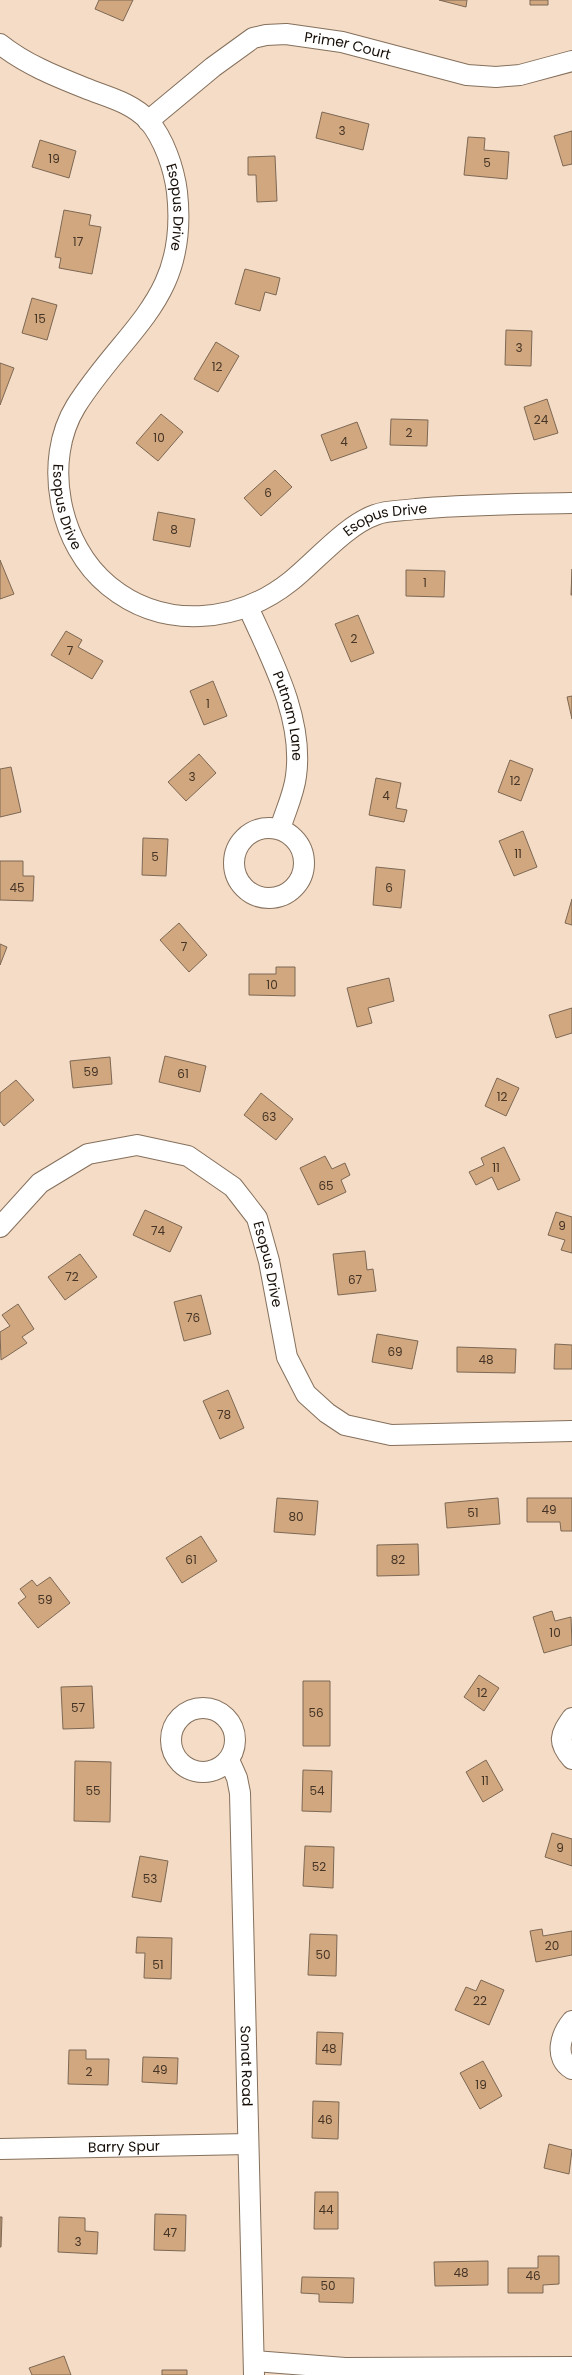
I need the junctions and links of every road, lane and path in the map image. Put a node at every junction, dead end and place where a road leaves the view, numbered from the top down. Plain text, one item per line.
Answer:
1 (0, 44) edge
2 (572, 61) edge
3 (148, 121) junction
4 (572, 503) edge
5 (248, 607) junction
6 (280, 829) dead end
7 (0, 1227) edge
8 (572, 1431) edge
9 (572, 1718) edge
10 (572, 1759) edge
11 (229, 1760) dead end
12 (572, 2021) edge
13 (572, 2069) edge
14 (248, 2144) junction
15 (0, 2149) edge
16 (254, 2368) edge
17 (567, 2370) edge

1 - 3 street, Esopus Drive
2 - 3 street, Primer Court
3 - 5 street, Esopus Drive
4 - 5 street, Esopus Drive
5 - 6 street, Putnam Lane
7 - 8 street, Esopus Drive
9 - 10 street
11 - 14 street, Sonat Road
12 - 13 street
14 - 15 street, Barry Spur
14 - 16 street, Sonat Road
16 - 17 street

